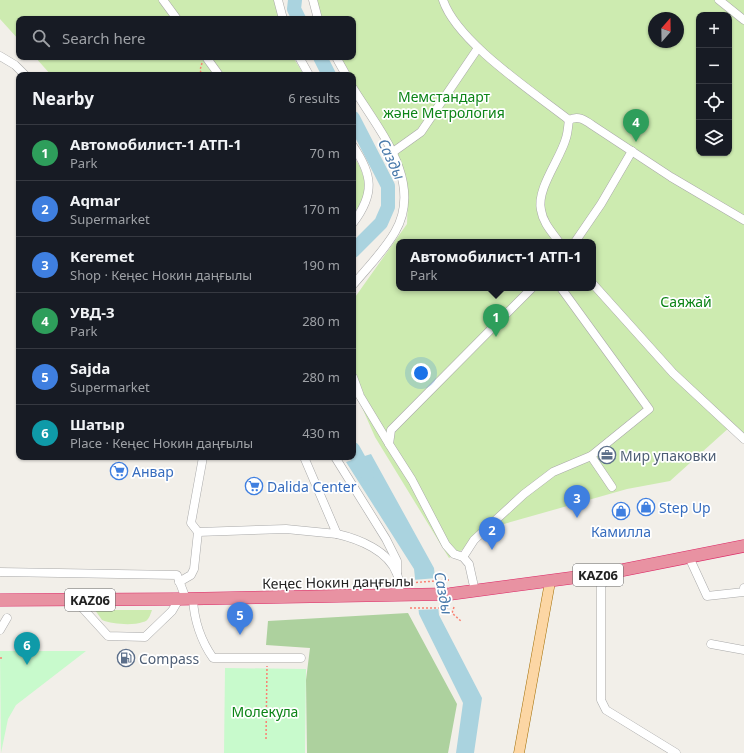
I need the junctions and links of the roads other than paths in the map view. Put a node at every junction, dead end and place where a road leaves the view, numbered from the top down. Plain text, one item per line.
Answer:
1 (163, 0) edge
2 (278, 0) edge
3 (313, 0) edge
4 (443, 0) edge
5 (719, 0) edge
6 (175, 16) edge
7 (282, 16) edge
8 (317, 16) edge
9 (744, 20) edge
10 (478, 48) junction
11 (0, 56) edge
12 (207, 60) edge
13 (301, 60) edge
14 (338, 60) edge
15 (22, 72) edge
16 (217, 72) edge
17 (307, 72) edge
18 (344, 72) edge
19 (356, 93) edge
20 (569, 120) junction
21 (356, 150) edge
22 (632, 151) junction
23 (393, 152) junction
24 (356, 219) edge
25 (744, 220) edge
26 (557, 239) edge
27 (577, 239) edge
28 (356, 281) edge
29 (596, 287) edge
30 (529, 291) edge
31 (563, 291) edge
32 (356, 385) edge
33 (744, 439) edge
34 (389, 444) junction
35 (592, 456) junction
36 (202, 460) edge
37 (305, 460) edge
38 (336, 460) edge
39 (612, 487) dead end
40 (198, 532) junction
41 (337, 534) junction
42 (744, 546) edge
43 (463, 557) junction
44 (689, 557) junction
45 (0, 572) edge
46 (397, 573) junction
47 (608, 573) junction
48 (179, 582) junction
49 (550, 582) junction
50 (744, 588) edge
51 (475, 592) junction
52 (404, 596) junction
53 (186, 599) junction
54 (0, 600) edge
55 (73, 600) junction
56 (7, 618) dead end
57 (0, 630) edge
58 (711, 644) dead end
59 (744, 650) edge
60 (300, 658) dead end
61 (519, 753) edge
62 (676, 753) edge

1 - 6 street
2 - 7 street
3 - 8 street
4 - 10 street
5 - 9 street
10 - 20 street
10 - 23 street
11 - 15 street
12 - 16 street
13 - 17 street
14 - 18 street
19 - 23 street
20 - 22 street
20 - 26 street
21 - 24 street
22 - 25 street
22 - 27 street
23 - 28 street
29 - 33 street
30 - 34 street
31 - 35 street
32 - 34 street
34 - 43 street
35 - 39 street
35 - 43 street
36 - 40 street
37 - 41 street
38 - 46 street
40 - 41 street
40 - 48 street
41 - 46 street
42 - 44 highway, Кеңес Нокин даңғылы / KАZ06
43 - 51 street
44 - 47 highway, Кеңес Нокин даңғылы / KАZ06
44 - 50 street
45 - 48 street
46 - 52 street
47 - 49 highway, Кеңес Нокин даңғылы / KАZ06
47 - 62 street
48 - 53 street
49 - 51 highway, Кеңес Нокин даңғылы / KАZ06
49 - 61 main road
51 - 52 highway, Кеңес Нокин даңғылы / KАZ06
52 - 53 highway, Кеңес Нокин даңғылы / KАZ06
53 - 55 highway, Кеңес Нокин даңғылы / KАZ06
53 - 55 street
53 - 60 street
54 - 55 highway, Кеңес Нокин даңғылы / KАZ06
56 - 57 street
58 - 59 street

